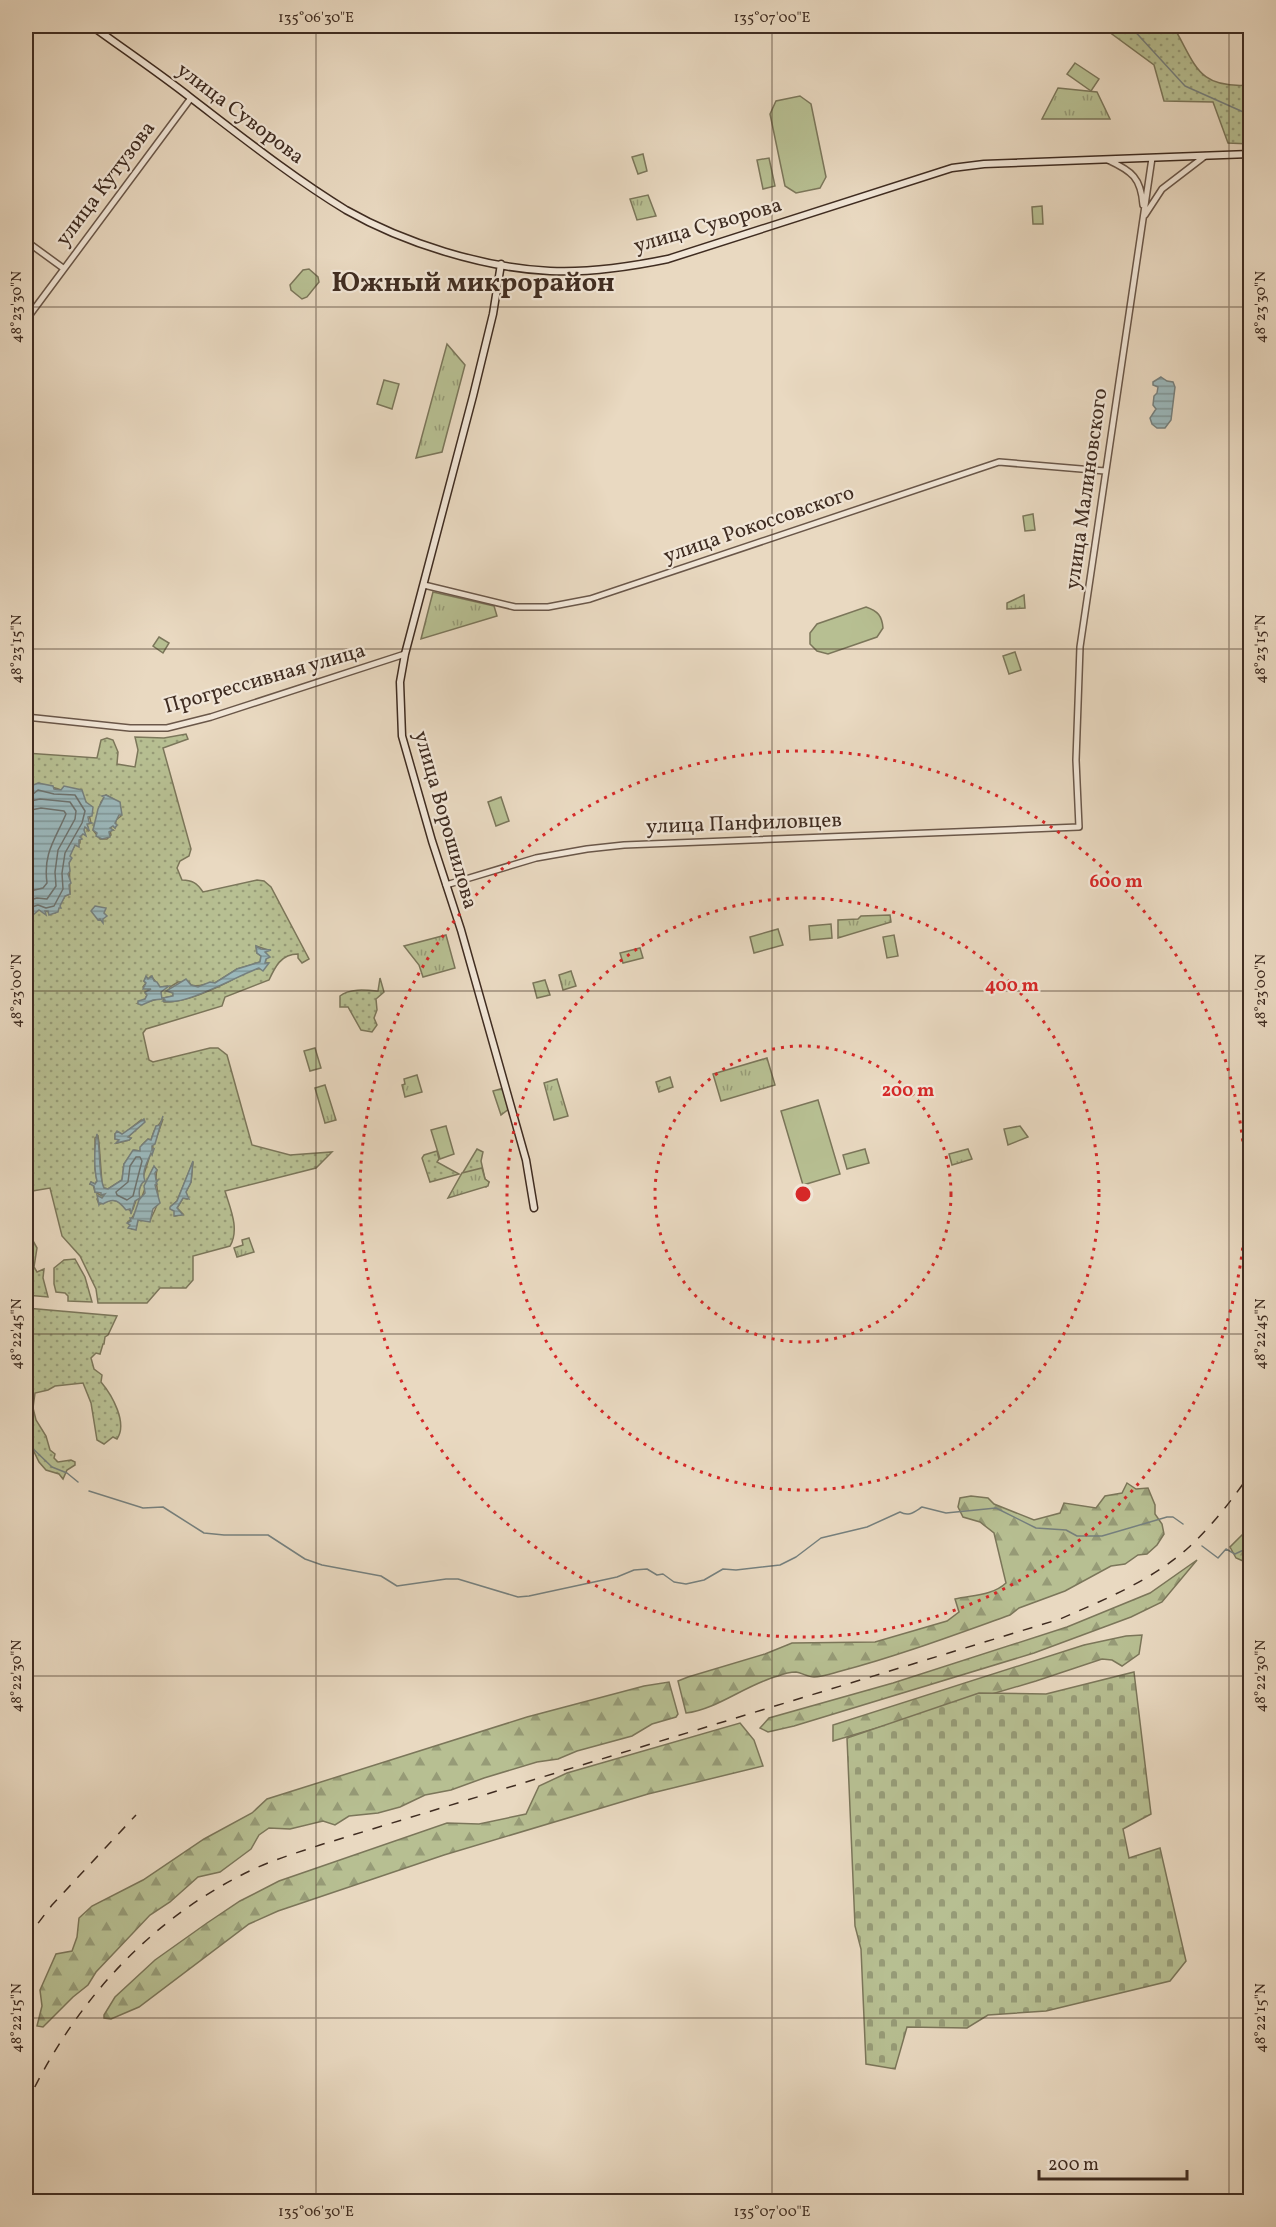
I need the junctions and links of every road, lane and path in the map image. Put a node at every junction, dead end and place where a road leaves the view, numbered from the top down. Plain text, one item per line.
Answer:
1 (92, 26) edge
2 (191, 98) junction
3 (1251, 154) edge
4 (1205, 156) junction
5 (1152, 158) junction
6 (1106, 160) junction
7 (1144, 216) junction
8 (26, 241) edge
9 (501, 264) junction
10 (63, 268) junction
11 (26, 320) edge
12 (1105, 471) junction
13 (424, 585) junction
14 (405, 654) junction
15 (26, 717) edge
16 (1061, 828) joint
17 (446, 885) junction
18 (534, 1208) dead end

1 - 2 main road, улица Суворова
2 - 9 main road, улица Суворова
2 - 10 street, улица Кутузова
3 - 4 main road, улица Суворова
4 - 5 main road, улица Суворова
4 - 7 street
5 - 6 main road, улица Суворова
5 - 7 street, улица Малиновского
6 - 7 street
6 - 9 main road, улица Суворова
7 - 12 street, улица Малиновского
8 - 10 street
9 - 13 main road, улица Ворошилова
10 - 11 street, улица Кутузова
12 - 13 street, улица Рокоссовского
12 - 16 street, улица Малиновского
13 - 14 main road, улица Ворошилова
14 - 15 street, Прогрессивная улица
14 - 17 main road, улица Ворошилова
16 - 17 street, улица Панфиловцев
17 - 18 main road, улица Ворошилова

